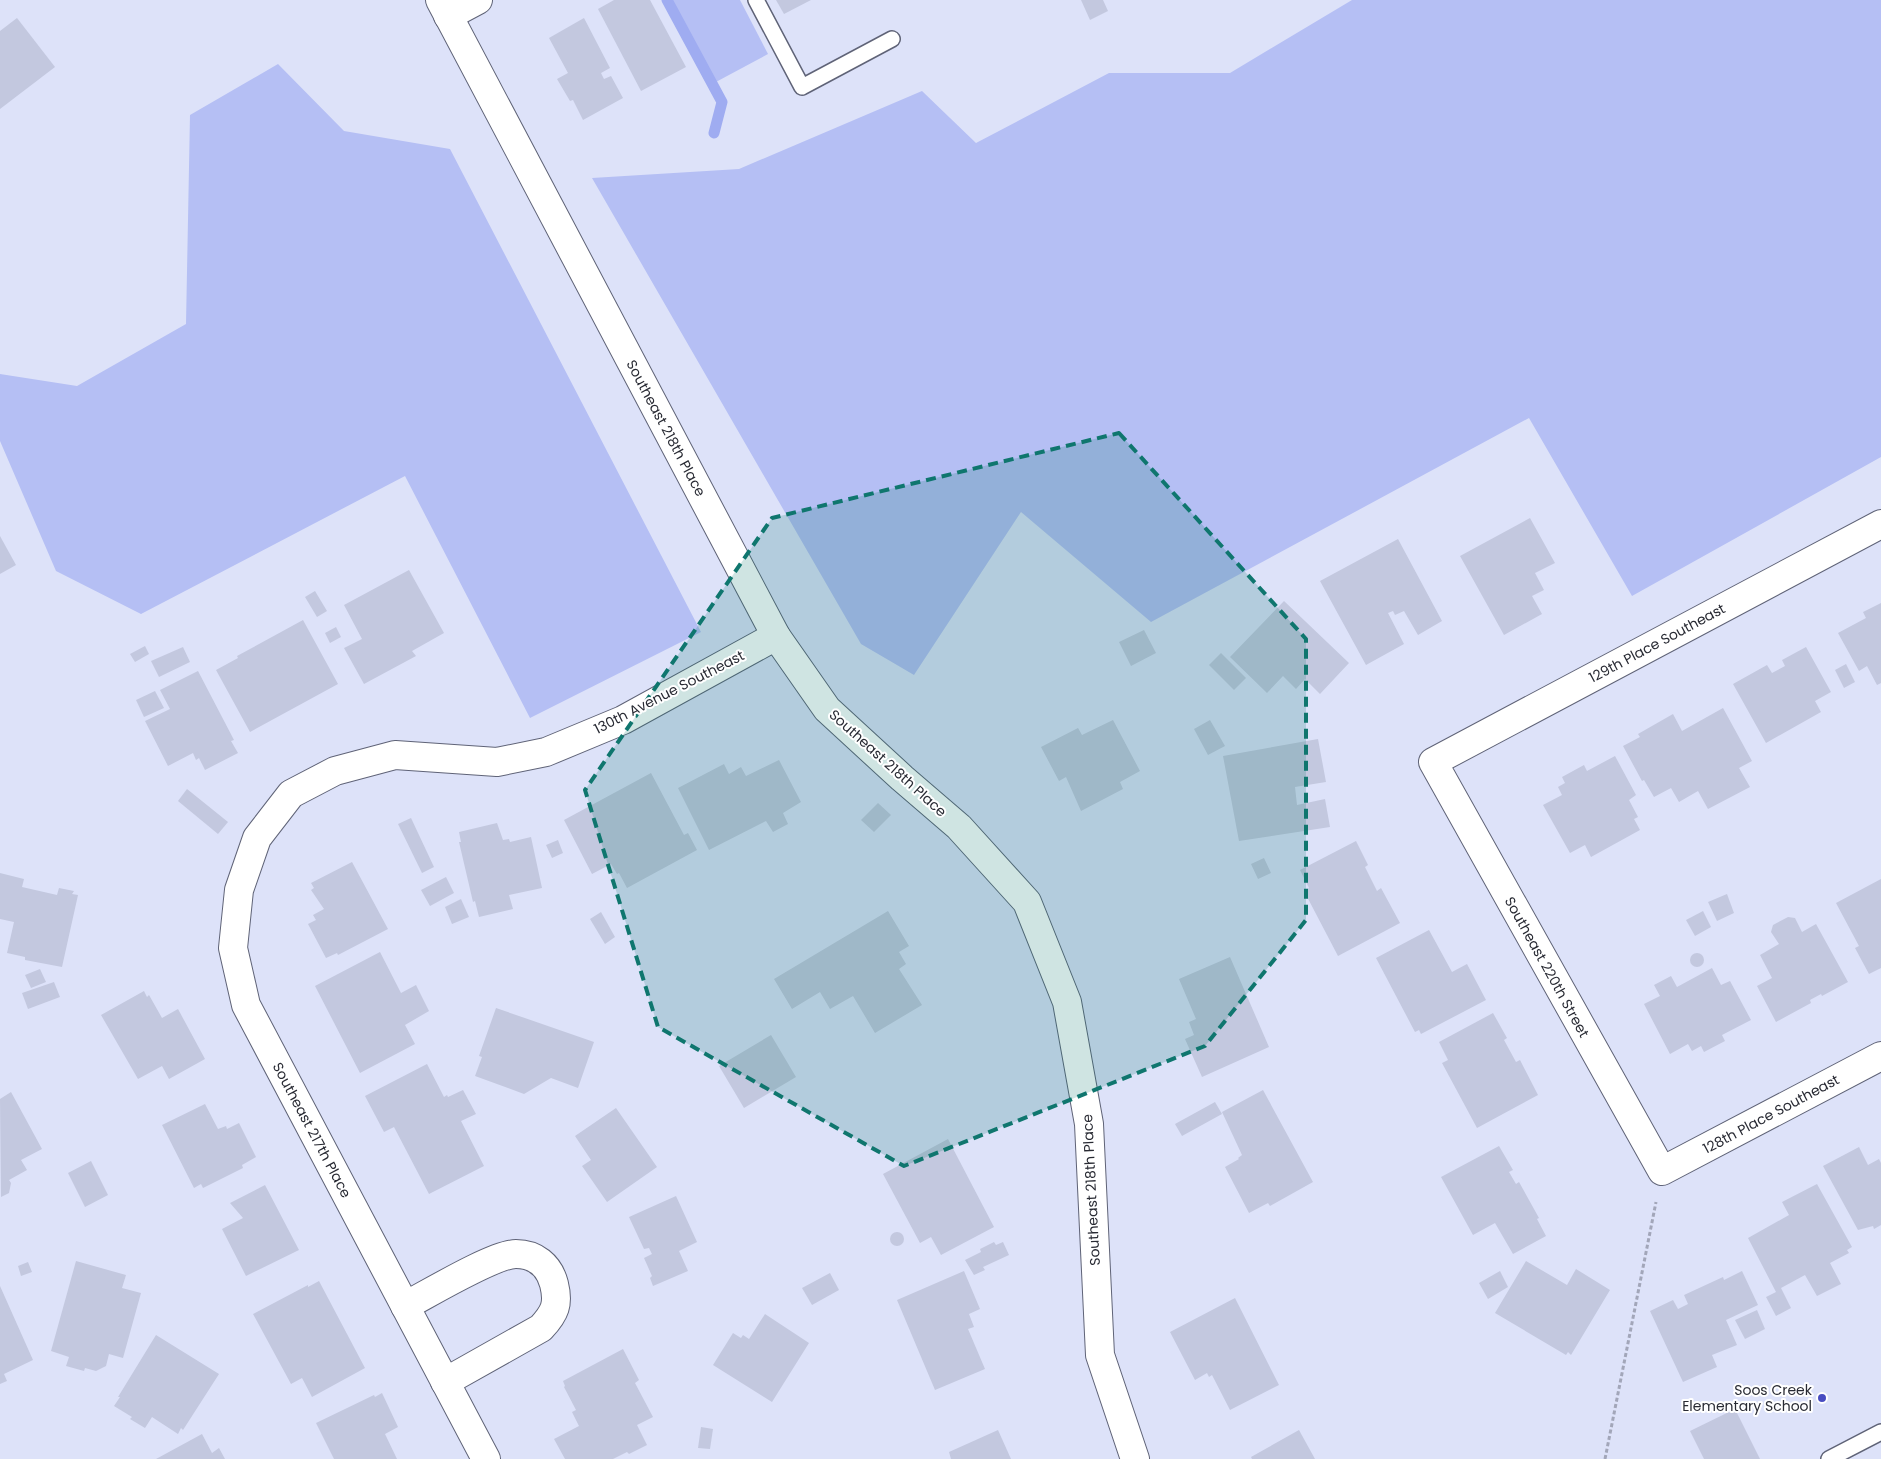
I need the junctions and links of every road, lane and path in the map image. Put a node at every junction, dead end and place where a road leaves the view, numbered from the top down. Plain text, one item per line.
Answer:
1 (478, 0) edge
2 (756, 0) edge
3 (444, 8) edge
4 (892, 39) dead end
5 (1881, 524) edge
6 (776, 636) junction
7 (1433, 762) joint
8 (233, 948) joint
9 (1881, 1056) edge
10 (1662, 1171) junction
11 (405, 1306) junction
12 (445, 1382) junction
13 (1881, 1432) edge
14 (486, 1459) edge
15 (1134, 1459) edge
16 (1605, 1459) edge
17 (1828, 1459) edge

1 - 3 street
2 - 4 lane
3 - 6 street, Southeast 218th Place
5 - 7 street, 129th Place Southeast
6 - 8 street, 130th Avenue Southeast
6 - 15 street, Southeast 218th Place
7 - 10 street, Southeast 220th Street
8 - 11 street, Southeast 217th Place
9 - 10 street, 128th Place Southeast
10 - 16 path
11 - 12 street, Southeast 217th Place
11 - 12 street
12 - 14 street, Southeast 217th Place
13 - 17 lane

